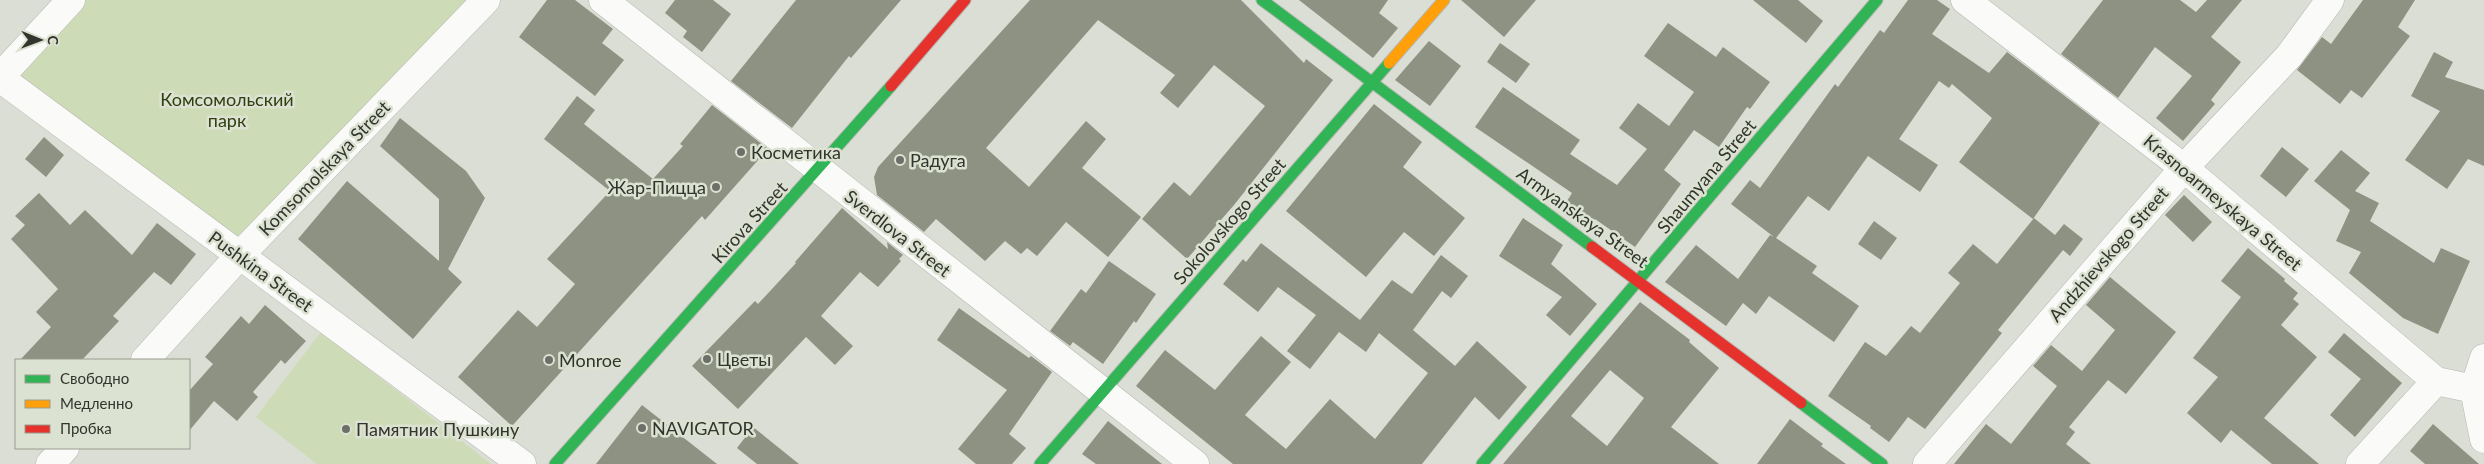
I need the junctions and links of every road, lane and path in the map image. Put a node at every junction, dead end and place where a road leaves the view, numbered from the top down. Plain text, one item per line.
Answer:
1 (71, 0) edge
2 (486, 0) edge
3 (603, 0) edge
4 (965, 0) edge
5 (1262, 0) edge
6 (1444, 0) edge
7 (1877, 0) edge
8 (1965, 0) edge
9 (2330, 0) edge
10 (0, 77) edge
11 (1371, 83) junction
12 (2184, 168) junction
13 (818, 170) junction
14 (240, 255) junction
15 (1640, 281) junction
16 (2484, 358) edge
17 (146, 359) edge
18 (2436, 381) junction
19 (2479, 390) edge
20 (1102, 393) junction
21 (2484, 440) edge
22 (64, 449) edge
23 (50, 464) edge
24 (522, 464) edge
25 (555, 464) edge
26 (1040, 464) edge
27 (1195, 464) edge
28 (1482, 464) edge
29 (1882, 464) edge
30 (1927, 464) edge
31 (2360, 464) edge

1 - 10 street
2 - 14 street, Komsomolskaya Street
3 - 13 street, Sverdlova Street
4 - 13 street, Kirova Street
5 - 11 street, Armyanskaya Street
6 - 11 street, Sokolovskogo Street
7 - 15 street, Shaumyana Street
8 - 12 street, Krasnoarmeyskaya Street
9 - 12 street, Andzhievskogo Street
10 - 14 street, Pushkina Street
11 - 15 street, Armyanskaya Street
11 - 20 street, Sokolovskogo Street
12 - 18 street, Krasnoarmeyskaya Street
12 - 30 street, Andzhievskogo Street
13 - 20 street, Sverdlova Street
13 - 25 street, Kirova Street
14 - 17 street, Komsomolskaya Street
14 - 24 street, Pushkina Street
15 - 28 street, Shaumyana Street
15 - 29 street, Armyanskaya Street
16 - 19 street
18 - 19 street, Krasnoarmeyskaya Street
18 - 31 street
19 - 21 street
20 - 26 street, Sokolovskogo Street
20 - 27 street, Sverdlova Street
22 - 23 street

